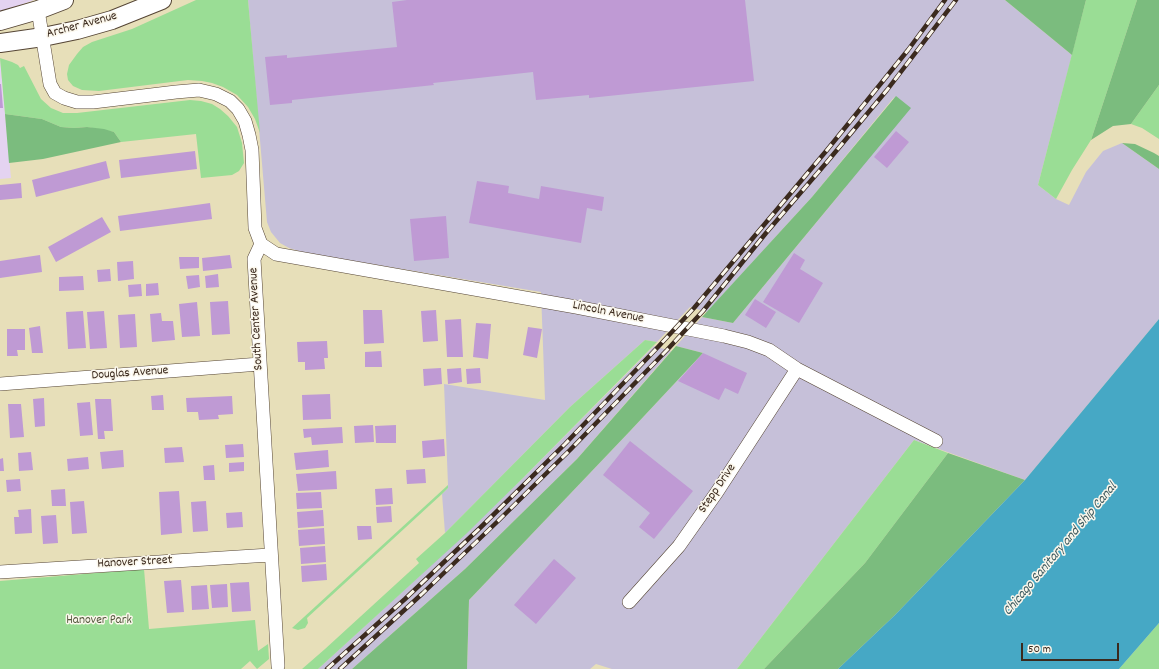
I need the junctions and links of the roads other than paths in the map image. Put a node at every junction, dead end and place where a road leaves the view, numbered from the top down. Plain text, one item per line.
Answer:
1 (64, 0) edge
2 (162, 0) edge
3 (38, 10) junction
4 (0, 21) edge
5 (42, 37) junction
6 (0, 43) edge
7 (262, 244) junction
8 (260, 364) junction
9 (797, 369) junction
10 (0, 384) edge
11 (936, 441) dead end
12 (270, 555) junction
13 (0, 572) edge
14 (629, 602) dead end
15 (278, 666) dead end

1 - 3 main road, Archer Avenue
2 - 5 main road, Archer Avenue
3 - 4 main road, Archer Avenue
3 - 5 street
5 - 6 main road, Archer Avenue
5 - 7 street
7 - 8 street, South Center Avenue
7 - 9 street, Lincoln Avenue
8 - 10 street, Douglas Avenue
8 - 12 street, South Center Avenue
9 - 11 street, Lincoln Avenue
9 - 14 street, Stepp Drive
12 - 13 street, Hanover Street
12 - 15 street, South Center Avenue

